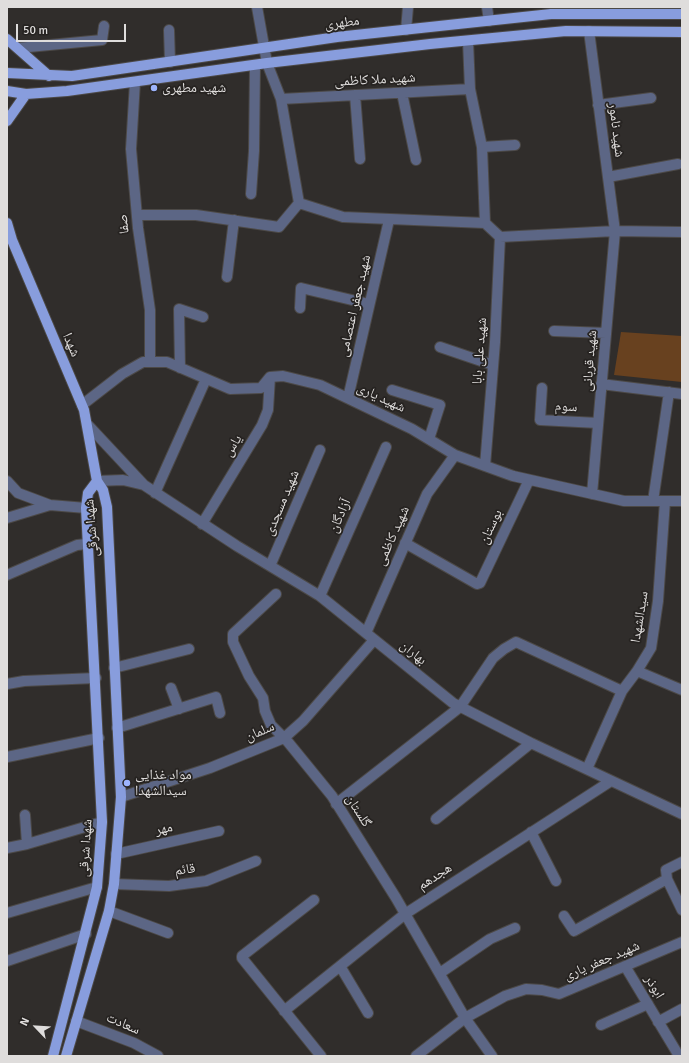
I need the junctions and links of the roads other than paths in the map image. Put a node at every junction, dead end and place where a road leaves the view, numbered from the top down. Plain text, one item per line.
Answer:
1 (257, 7) edge
2 (408, 7) edge
3 (487, 7) edge
4 (589, 10) edge
5 (645, 10) edge
6 (682, 14) edge
7 (488, 21) junction
8 (104, 26) dead end
9 (169, 30) dead end
10 (406, 30) junction
11 (589, 31) junction
12 (682, 32) edge
13 (7, 39) edge
14 (468, 40) junction
15 (18, 48) junction
16 (264, 48) junction
17 (170, 62) junction
18 (267, 62) junction
19 (255, 65) junction
20 (7, 73) edge
21 (49, 76) junction
22 (135, 82) junction
23 (470, 89) junction
24 (7, 91) edge
25 (402, 92) junction
26 (26, 94) junction
27 (355, 95) junction
28 (651, 98) dead end
29 (281, 99) junction
30 (598, 105) junction
31 (7, 121) edge
32 (515, 145) dead end
33 (482, 148) junction
34 (360, 159) dead end
35 (416, 160) dead end
36 (678, 164) dead end
37 (608, 177) junction
38 (251, 194) dead end
39 (299, 203) junction
40 (137, 216) junction
41 (234, 220) junction
42 (389, 220) junction
43 (485, 222) junction
44 (7, 226) edge
45 (615, 231) junction
46 (682, 232) edge
47 (500, 237) junction
48 (227, 277) dead end
49 (369, 304) junction
50 (300, 308) dead end
51 (203, 317) dead end
52 (554, 331) dead end
53 (606, 333) junction
54 (440, 347) dead end
55 (150, 362) junction
56 (493, 365) junction
57 (180, 368) junction
58 (270, 377) junction
59 (206, 379) junction
60 (602, 384) junction
61 (542, 388) dead end
62 (392, 390) dead end
63 (669, 392) junction
64 (682, 394) edge
65 (348, 398) junction
66 (82, 405) junction
67 (598, 423) junction
68 (87, 424) junction
69 (429, 439) junction
70 (386, 447) dead end
71 (320, 450) dead end
72 (455, 455) junction
73 (485, 466) junction
74 (529, 480) junction
75 (7, 481) edge
76 (97, 481) junction
77 (144, 485) junction
78 (155, 493) junction
79 (592, 494) junction
80 (653, 501) junction
81 (665, 501) junction
82 (682, 501) edge
83 (50, 505) junction
84 (86, 508) junction
85 (7, 518) edge
86 (202, 524) junction
87 (405, 543) junction
88 (87, 544) junction
89 (270, 566) junction
90 (7, 575) edge
91 (276, 594) dead end
92 (320, 596) junction
93 (366, 633) junction
94 (374, 640) junction
95 (189, 649) dead end
96 (114, 668) junction
97 (638, 671) junction
98 (96, 678) junction
99 (7, 684) edge
100 (171, 688) dead end
101 (682, 690) edge
102 (622, 691) junction
103 (460, 707) junction
104 (179, 709) junction
105 (220, 713) dead end
106 (117, 728) junction
107 (98, 738) junction
108 (284, 738) junction
109 (531, 744) junction
110 (7, 758) edge
111 (587, 770) junction
112 (611, 781) junction
113 (121, 797) junction
114 (336, 804) junction
115 (682, 814) edge
116 (25, 815) dead end
117 (436, 819) dead end
118 (102, 822) junction
119 (219, 831) dead end
120 (531, 832) junction
121 (27, 844) junction
122 (7, 848) edge
123 (116, 854) junction
124 (256, 861) dead end
125 (682, 862) edge
126 (667, 879) junction
127 (556, 881) dead end
128 (114, 884) junction
129 (97, 888) junction
130 (314, 900) dead end
131 (682, 910) edge
132 (109, 911) junction
133 (7, 913) edge
134 (404, 914) junction
135 (564, 916) dead end
136 (515, 928) dead end
137 (168, 933) dead end
138 (86, 934) junction
139 (682, 942) edge
140 (7, 961) edge
141 (340, 966) junction
142 (625, 966) junction
143 (440, 973) junction
144 (648, 1004) junction
145 (682, 1009) edge
146 (284, 1011) junction
147 (368, 1013) dead end
148 (465, 1018) junction
149 (76, 1021) junction
150 (658, 1022) junction
151 (601, 1025) dead end
152 (53, 1056) edge
153 (66, 1056) edge
154 (158, 1056) edge
155 (321, 1056) edge
156 (416, 1056) edge
157 (492, 1056) edge
158 (679, 1056) edge

1 - 16 street
2 - 10 street
3 - 7 street
4 - 5 main road, مطهری
4 - 7 main road, مطهری
5 - 6 main road, مطهری
7 - 10 main road, مطهری
8 - 15 street
9 - 17 street
10 - 16 main road, مطهری
11 - 12 main road
11 - 14 main road
11 - 30 street, شهید نامور
13 - 15 main road
14 - 18 main road
14 - 23 street
15 - 21 main road
16 - 17 main road, مطهری
16 - 18 street
17 - 21 main road, مطهری
18 - 19 main road
18 - 29 street
19 - 22 main road
19 - 38 street
20 - 21 main road, مطهری
22 - 26 main road
22 - 40 street, صفا
23 - 25 street, شهید ملا کاظمی
23 - 33 street
24 - 26 main road
25 - 27 street, شهید ملا کاظمی
25 - 35 street
26 - 31 main road
27 - 29 street, شهید ملا کاظمی
27 - 34 street
28 - 30 street
29 - 39 street
30 - 37 street, شهید نامور
32 - 33 street
33 - 43 street
36 - 37 street
37 - 45 street, شهید نامور
39 - 41 street
39 - 42 street
40 - 41 street
40 - 55 street, صفا
41 - 48 street
42 - 43 street
42 - 49 street, شهید جعفر اعتصامی
43 - 47 street
44 - 66 main road, شهدا
45 - 46 street
45 - 47 street
45 - 53 street, شهید قربانی
47 - 56 street, شهید علی بابا
49 - 50 street
49 - 65 street, شهید جعفر اعتصامی
51 - 57 street
52 - 53 street
53 - 60 street, شهید قربانی
54 - 56 street
55 - 57 street
55 - 66 street
56 - 73 street, شهید علی بابا
57 - 59 street
58 - 59 street
58 - 65 street, شهید یاری
58 - 86 street, یاس
59 - 78 street
60 - 63 street
60 - 67 street, شهید قربانی
61 - 67 street, سوم
62 - 69 street
63 - 64 street
63 - 80 street
65 - 69 street, شهید یاری
66 - 68 main road, شهدا
67 - 79 street, شهید قربانی
68 - 76 main road, شهدا
68 - 77 street
69 - 72 street, شهید یاری
70 - 92 street, آزادگان
71 - 89 street, شهید مسجدی
72 - 73 street, شهید یاری
72 - 87 street, شهید کاظمی
73 - 74 street, شهید یاری
74 - 79 street, شهید یاری
74 - 87 street, بوستان
75 - 83 street
76 - 77 street
76 - 84 main road, شهدا شرقی
76 - 96 main road, شهدا شرقی
77 - 78 street, بهاران
78 - 86 street, بهاران
79 - 80 street, شهید یاری
80 - 81 street, شهید یاری
81 - 82 street, شهید یاری
81 - 97 street, سیدالشهدا
83 - 84 street
83 - 85 street
84 - 88 main road, شهدا شرقی
86 - 89 street, بهاران
87 - 93 street, شهید کاظمی
88 - 90 street
88 - 98 main road, شهدا شرقی
89 - 92 street, بهاران
91 - 108 street, گلستان
92 - 93 street, بهاران
93 - 94 street, بهاران
94 - 103 street, بهاران
94 - 108 street, سلمان
95 - 96 street
96 - 106 main road, شهدا شرقی
97 - 101 street
97 - 102 street, سیدالشهدا
98 - 99 street
98 - 107 main road, شهدا شرقی
100 - 104 street
102 - 103 street
102 - 111 street, سیدالشهدا
103 - 109 street, بهاران
103 - 114 street
104 - 105 street
104 - 106 street
106 - 113 main road, شهدا شرقی
107 - 110 street
107 - 118 main road, شهدا شرقی
108 - 113 street, سلمان
108 - 114 street, گلستان
109 - 111 street, بهاران
109 - 117 street
111 - 112 street, بهاران
112 - 115 street, بهاران
112 - 120 street, هجدهم
113 - 123 main road, شهدا شرقی
114 - 134 street, گلستان
116 - 121 street
118 - 121 street
118 - 129 main road, شهدا شرقی
119 - 123 street, مهر
120 - 127 street
120 - 134 street, هجدهم
121 - 122 street
123 - 128 main road, شهدا شرقی
124 - 128 street, قائم
125 - 126 street
126 - 131 street
126 - 135 street
128 - 132 main road, شهدا شرقی
129 - 133 street
129 - 138 main road, شهدا شرقی
130 - 146 street
132 - 137 street
132 - 149 main road, شهدا شرقی
134 - 141 street, هجدهم
134 - 143 street, گلستان
136 - 143 street
138 - 140 street
138 - 152 main road, شهدا شرقی
139 - 142 street, شهید جعفر یاری
141 - 146 street, هجدهم
141 - 147 street
142 - 144 street, ابوذر
142 - 148 street, شهید جعفر یاری
143 - 148 street, گلستان
144 - 150 street, ابوذر
144 - 151 street
145 - 150 street, ابوذر
146 - 155 street
148 - 156 street, شهید جعفر یاری
148 - 157 street, گلستان
149 - 153 main road, شهدا شرقی
149 - 154 street, سعادت
150 - 158 street, ابوذر

